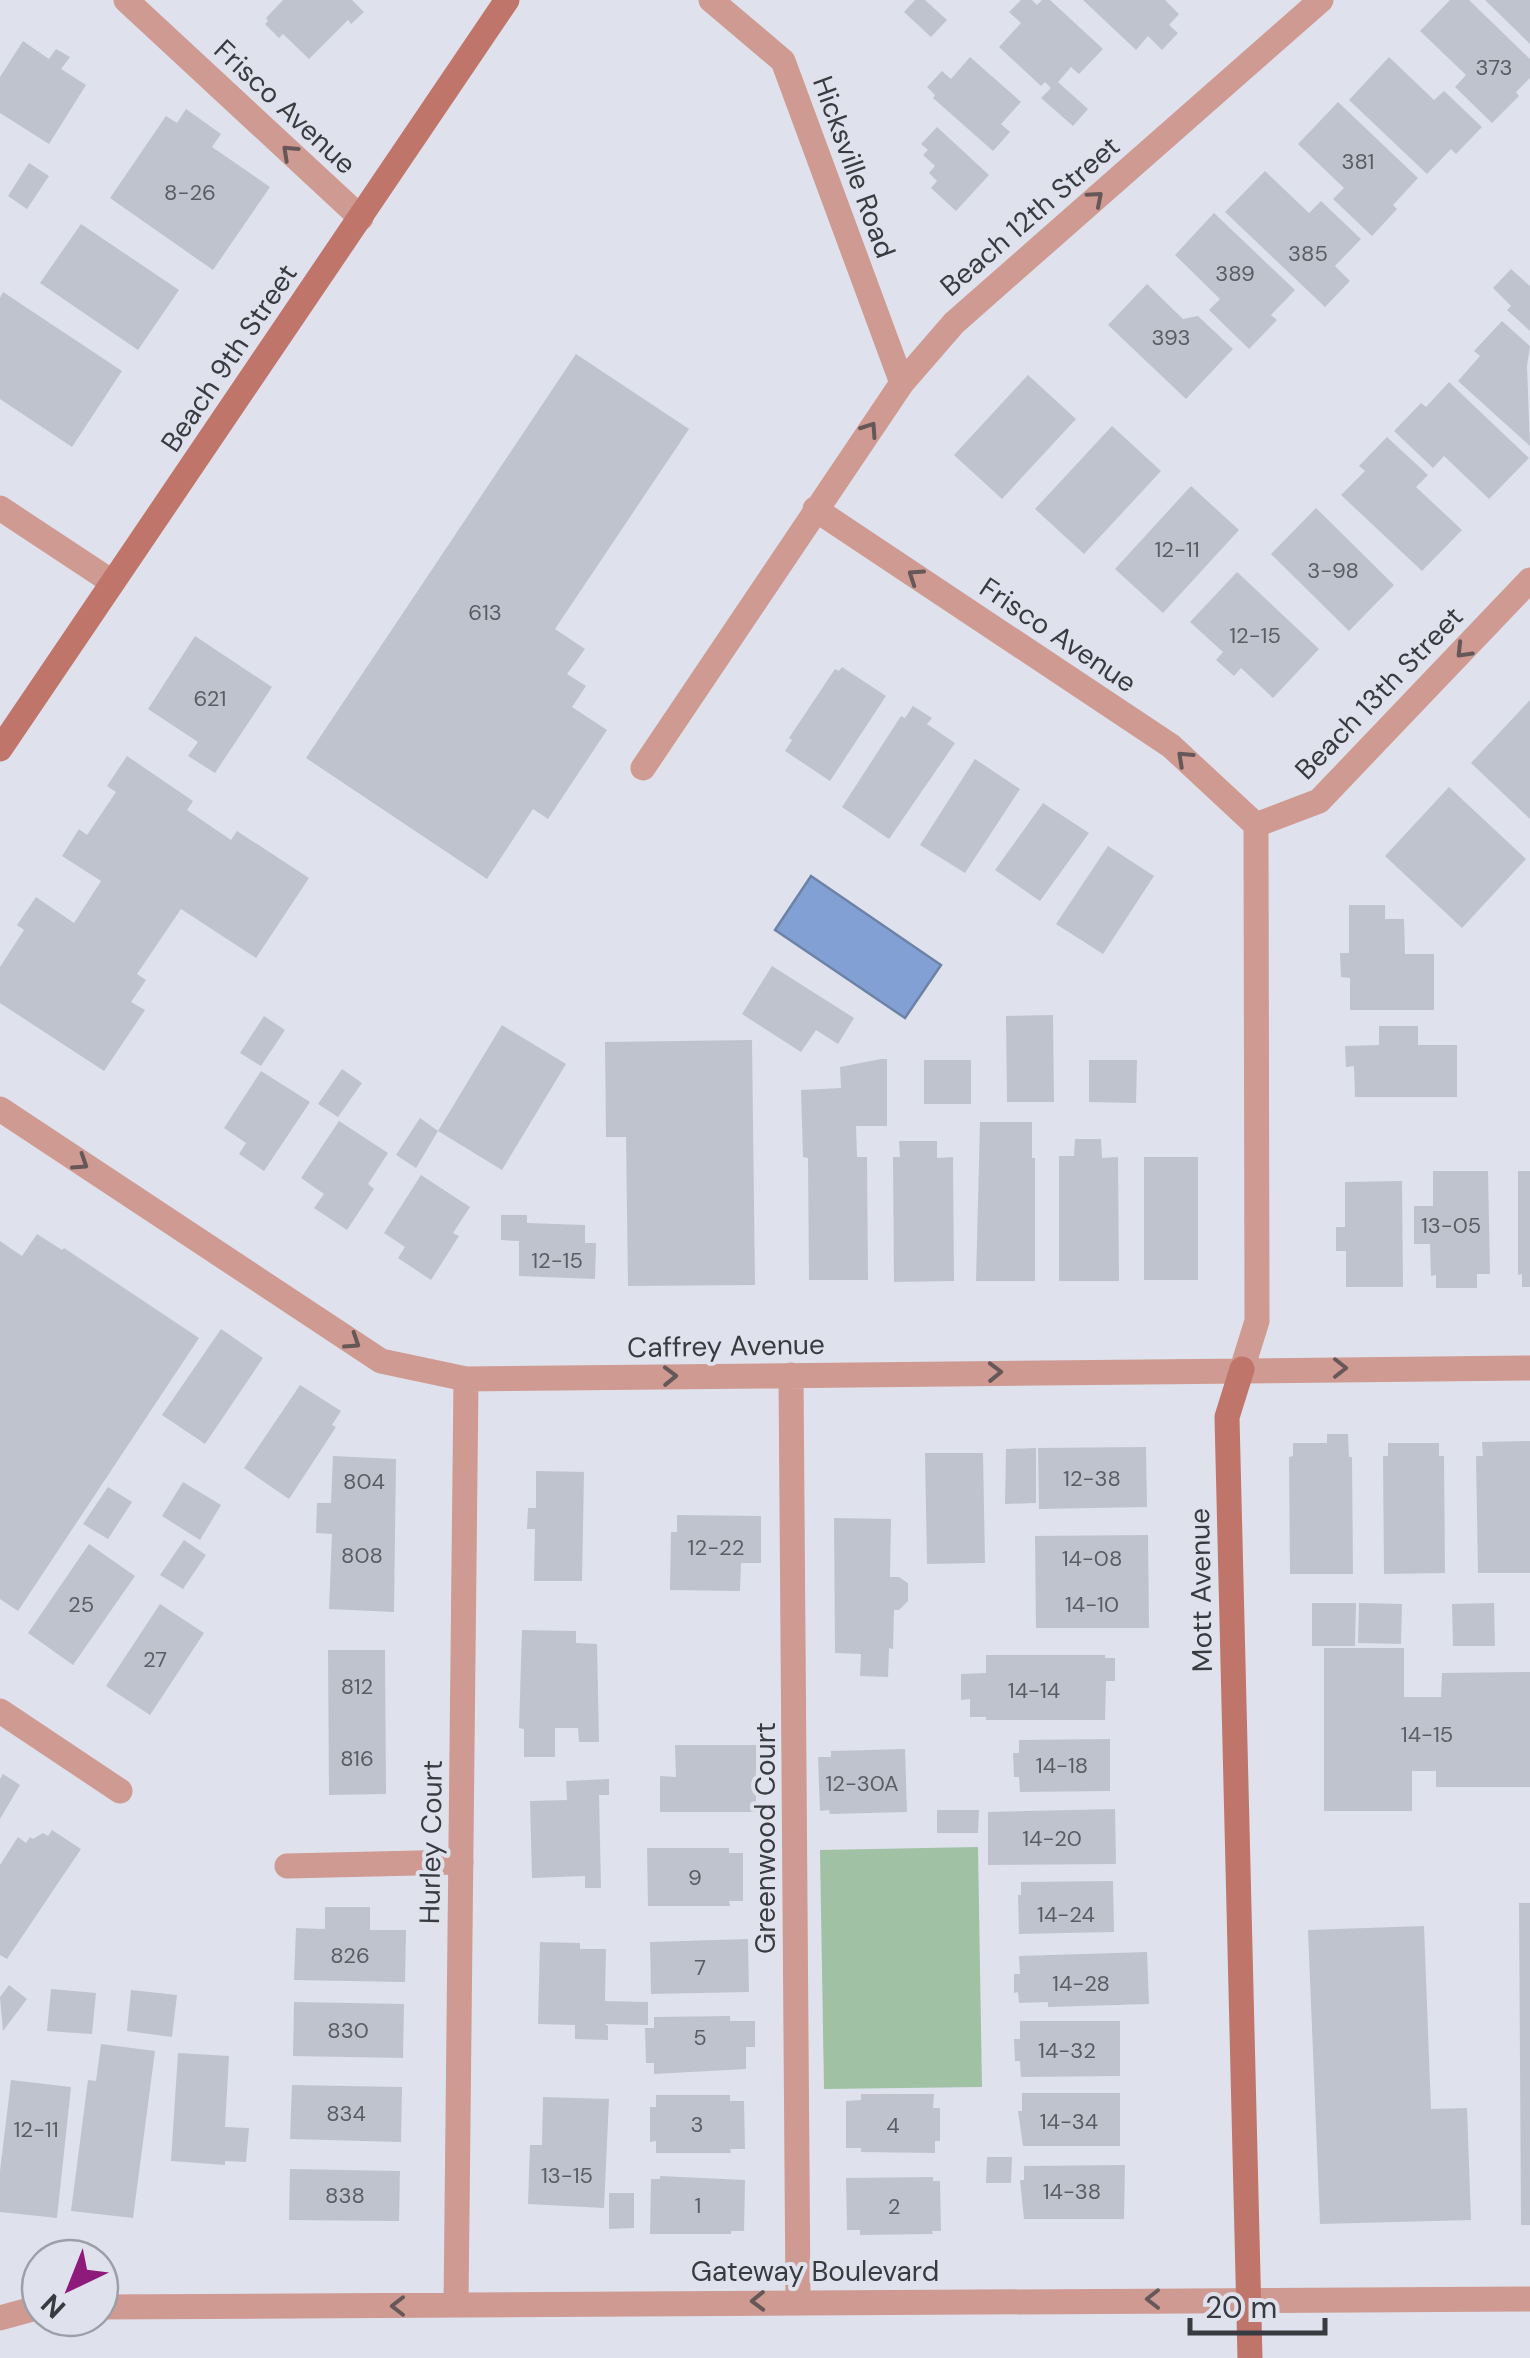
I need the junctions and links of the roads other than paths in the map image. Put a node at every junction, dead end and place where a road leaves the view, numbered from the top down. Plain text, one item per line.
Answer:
1 (126, 0) edge
2 (507, 0) edge
3 (711, 0) edge
4 (1321, 0) edge
5 (360, 218) junction
6 (902, 383) junction
7 (0, 508) edge
8 (814, 510) junction
9 (1530, 580) edge
10 (112, 582) junction
11 (0, 749) edge
12 (643, 768) dead end
13 (1256, 825) junction
14 (0, 1109) edge
15 (1242, 1368) junction
16 (1530, 1368) edge
17 (791, 1374) junction
18 (466, 1380) junction
19 (0, 1711) edge
20 (120, 1791) dead end
21 (461, 1862) junction
22 (287, 1866) dead end
23 (1247, 2299) junction
24 (1530, 2299) edge
25 (798, 2300) junction
26 (456, 2306) junction
27 (120, 2307) edge
28 (1250, 2358) edge

5 -> 1 street, Frisco Avenue
2 - 5 street, Beach 9th Street
3 - 6 street, Hicksville Road
6 -> 4 street, Beach 12th Street
5 - 10 street, Beach 9th Street
8 -> 6 street, Beach 12th Street
7 - 10 street
8 - 12 street, Beach 12th Street
13 -> 8 street, Frisco Avenue
9 -> 13 street, Beach 13th Street
10 - 11 street, Beach 9th Street
13 - 15 street, Mott Avenue
14 -> 18 street, Caffrey Avenue
15 -> 16 street, Caffrey Avenue
17 -> 15 street, Caffrey Avenue
15 - 23 street, Mott Avenue
18 -> 17 street, Caffrey Avenue
17 - 25 street, Greenwood Court
18 - 21 street, Hurley Court
19 - 20 street
21 - 22 street
21 - 26 street, Hurley Court
23 - 24 street, Gateway Boulevard
23 -> 25 street, Gateway Boulevard
23 - 28 street, Mott Avenue
25 -> 26 street, Gateway Boulevard
26 -> 27 street, Gateway Boulevard

